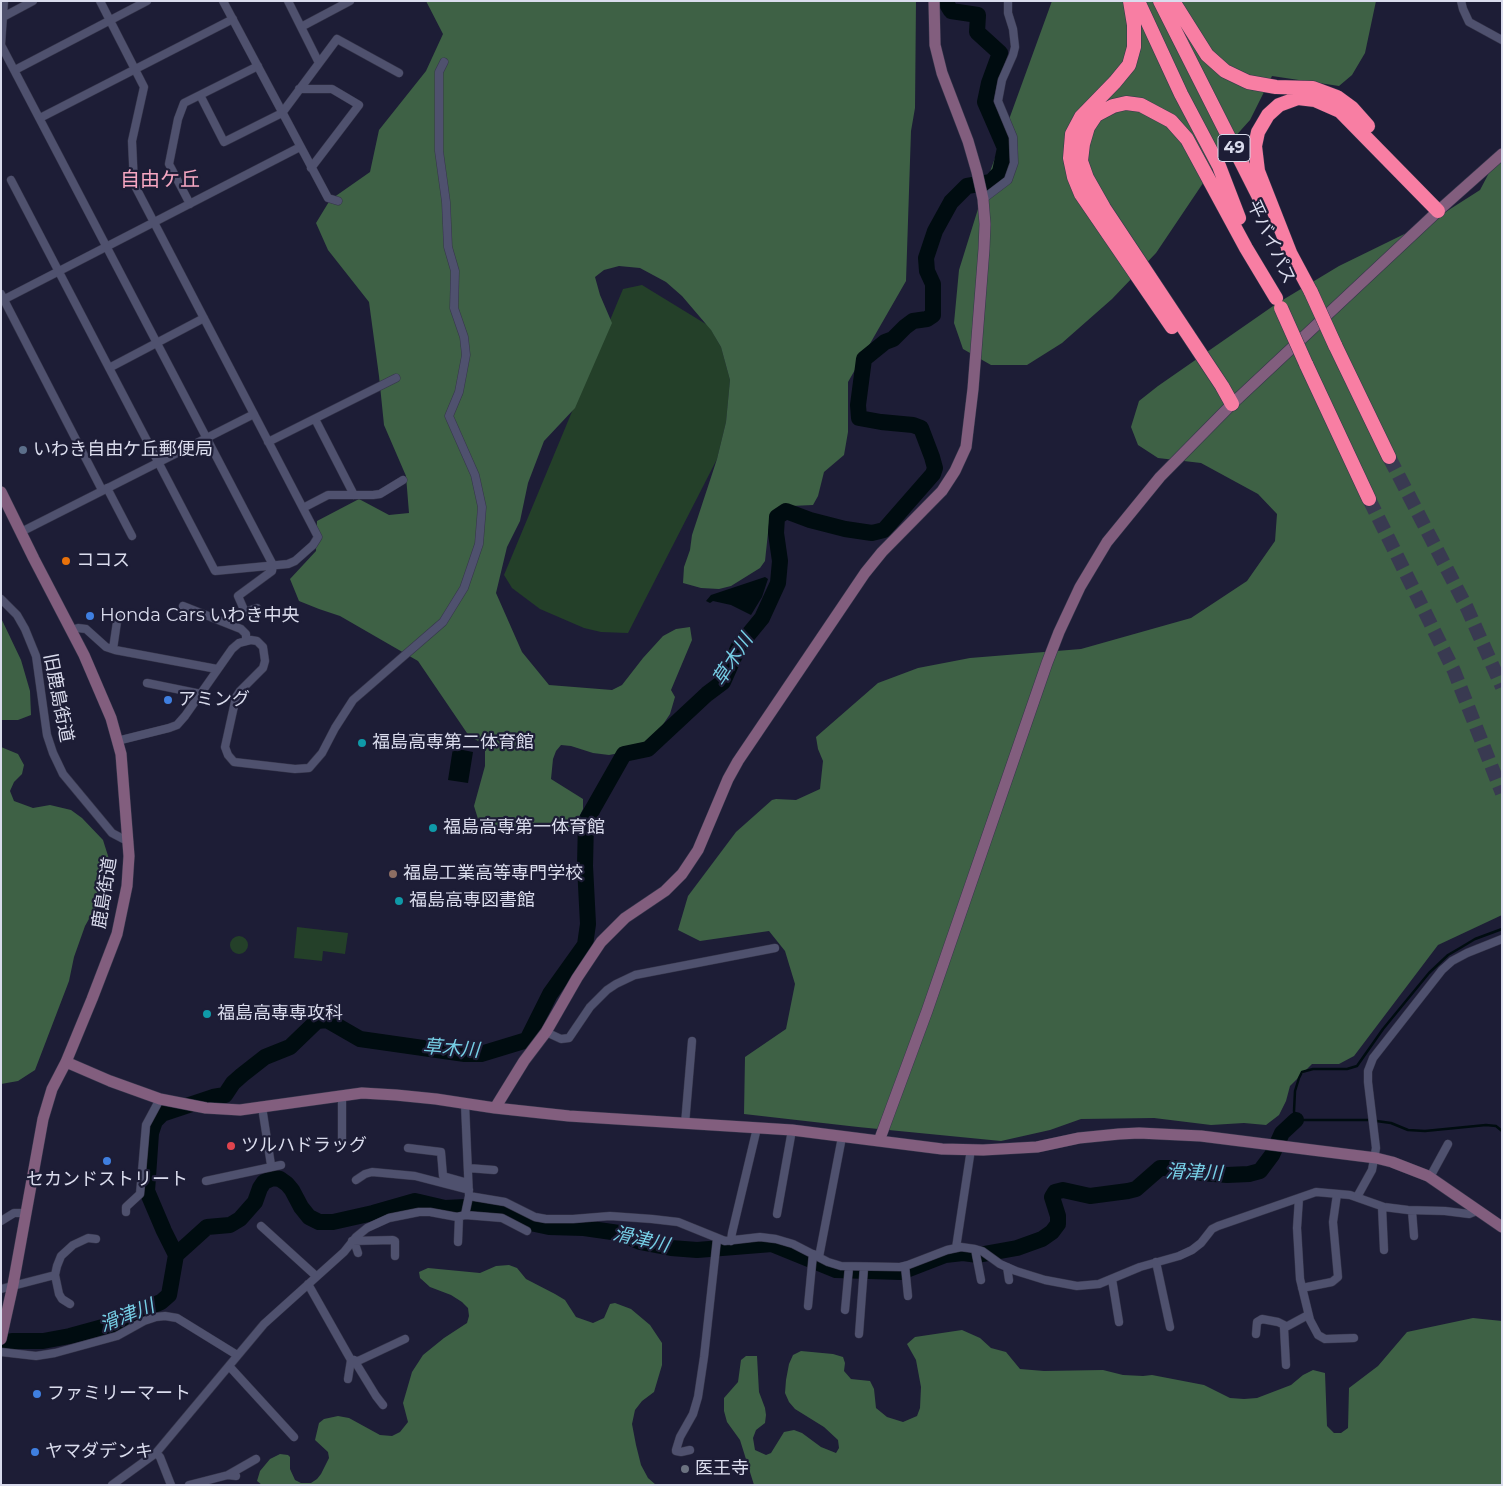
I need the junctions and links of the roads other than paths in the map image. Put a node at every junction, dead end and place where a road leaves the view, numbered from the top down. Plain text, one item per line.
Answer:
1 (4, 1) edge
2 (33, 1) edge
3 (100, 1) edge
4 (147, 1) edge
5 (224, 1) edge
6 (288, 1) edge
7 (350, 1) edge
8 (934, 1) edge
9 (1008, 1) edge
10 (1130, 1) edge
11 (1138, 1) edge
12 (1160, 1) edge
13 (1173, 1) edge
14 (1462, 1) edge
15 (3, 17) junction
16 (233, 19) junction
17 (110, 21) junction
18 (301, 27) junction
19 (1502, 40) edge
20 (444, 62) dead end
21 (318, 63) junction
22 (258, 66) junction
23 (135, 69) junction
24 (15, 70) junction
25 (400, 73) dead end
26 (299, 89) junction
27 (200, 95) junction
28 (282, 113) junction
29 (40, 118) junction
30 (300, 147) junction
31 (1502, 154) edge
32 (311, 168) junction
33 (11, 180) dead end
34 (982, 195) junction
35 (338, 201) dead end
36 (190, 204) junction
37 (1438, 211) junction
38 (154, 222) junction
39 (107, 247) junction
40 (1291, 255) junction
41 (59, 272) junction
42 (2, 298) edge
43 (1279, 303) junction
44 (204, 318) junction
45 (157, 343) junction
46 (109, 368) junction
47 (396, 378) dead end
48 (1232, 404) junction
49 (254, 414) junction
50 (315, 419) junction
51 (206, 438) junction
52 (268, 442) junction
53 (1389, 457) tunnel mouth
54 (158, 462) junction
55 (403, 480) dead end
56 (105, 489) junction
57 (1, 492) edge
58 (354, 495) junction
59 (1369, 499) tunnel mouth
60 (302, 508) junction
61 (21, 532) junction
62 (132, 536) dead end
63 (272, 565) junction
64 (1, 599) edge
65 (183, 606) dead end
66 (257, 608) dead end
67 (118, 615) dead end
68 (71, 630) junction
69 (246, 640) junction
70 (112, 649) junction
71 (217, 670) junction
72 (147, 684) dead end
73 (201, 694) junction
74 (118, 741) junction
75 (129, 842) junction
76 (1502, 939) edge
77 (775, 948) dead end
78 (546, 1032) junction
79 (692, 1041) dead end
80 (66, 1062) junction
81 (342, 1095) junction
82 (160, 1099) junction
83 (465, 1104) junction
84 (262, 1107) junction
85 (496, 1108) junction
86 (685, 1124) junction
87 (757, 1128) junction
88 (792, 1130) junction
89 (842, 1137) junction
90 (879, 1141) junction
91 (342, 1143) dead end
92 (1448, 1144) dead end
93 (408, 1148) dead end
94 (971, 1150) junction
95 (1374, 1158) junction
96 (272, 1165) junction
97 (281, 1165) dead end
98 (468, 1168) junction
99 (494, 1170) dead end
100 (1430, 1177) junction
101 (206, 1180) dead end
102 (356, 1180) dead end
103 (469, 1192) junction
104 (1337, 1194) junction
105 (1357, 1197) junction
106 (1299, 1198) junction
107 (1382, 1207) junction
108 (1479, 1210) junction
109 (1412, 1211) junction
110 (126, 1212) dead end
111 (25, 1213) junction
112 (777, 1214) dead end
113 (463, 1215) junction
114 (1, 1221) edge
115 (261, 1226) dead end
116 (1502, 1227) edge
117 (527, 1231) dead end
118 (1414, 1236) dead end
119 (96, 1238) dead end
120 (717, 1239) junction
121 (352, 1241) junction
122 (731, 1241) junction
123 (458, 1242) dead end
124 (956, 1248) junction
125 (975, 1249) junction
126 (1384, 1250) dead end
127 (358, 1253) dead end
128 (395, 1256) dead end
129 (816, 1256) junction
130 (1156, 1262) junction
131 (849, 1266) junction
132 (905, 1266) junction
133 (864, 1267) junction
134 (1007, 1268) junction
135 (56, 1275) junction
136 (316, 1276) junction
137 (1112, 1279) junction
138 (981, 1280) dead end
139 (1009, 1280) dead end
140 (308, 1284) junction
141 (13, 1285) junction
142 (1302, 1288) junction
143 (1, 1289) edge
144 (908, 1296) dead end
145 (70, 1304) dead end
146 (808, 1306) dead end
147 (845, 1310) dead end
148 (1308, 1315) junction
149 (1119, 1322) dead end
150 (1286, 1326) junction
151 (1170, 1327) dead end
152 (859, 1334) dead end
153 (1256, 1334) dead end
154 (1, 1338) edge
155 (1354, 1338) dead end
156 (405, 1339) dead end
157 (1, 1352) edge
158 (237, 1355) junction
159 (353, 1360) junction
160 (1286, 1365) dead end
161 (229, 1366) junction
162 (348, 1379) dead end
163 (383, 1405) dead end
164 (294, 1437) dead end
165 (690, 1450) dead end
166 (156, 1453) junction
167 (256, 1459) dead end
168 (112, 1485) edge
169 (171, 1485) edge
170 (188, 1485) edge

1 - 15 street
2 - 15 street
3 - 17 street
4 - 17 street
5 - 16 street
6 - 18 street
7 - 18 street
8 - 34 street
9 - 34 street
10 - 48 highway
11 - 43 highway, 平バイパス / 49
12 - 40 highway, 平バイパス / 49
13 - 37 highway
14 - 19 street
15 - 24 street
16 - 22 street
16 - 23 street
17 - 23 street
17 - 24 street
18 - 21 street
20 - 69 street
21 - 25 street
21 - 26 street
22 - 27 street
22 - 28 street
23 - 29 street
23 - 38 street
24 - 29 street
26 - 28 street
26 - 32 street
27 - 28 street
27 - 36 street
28 - 30 street
29 - 39 street
30 - 32 street
30 - 36 street
31 - 37 street
32 - 35 street
33 - 41 street
34 - 78 street
36 - 38 street
37 - 40 highway
37 - 48 street
38 - 39 street
38 - 44 street
39 - 41 street
39 - 45 street
40 - 53 highway, 平バイパス / 49, bridge
41 - 42 street
41 - 46 street
42 - 56 street
43 - 48 highway
43 - 59 highway, 平バイパス / 49, bridge
44 - 45 street
44 - 49 street
45 - 46 street
45 - 51 street
46 - 54 street
47 - 50 street
48 - 90 street
49 - 51 street
49 - 52 street
50 - 52 street
50 - 58 street
51 - 54 street
51 - 63 street
52 - 60 street
54 - 56 street
54 - 63 street
55 - 58 street
56 - 61 street
56 - 62 street
57 - 61 street, 鹿島街道
58 - 60 street
60 - 63 street
61 - 68 street, 鹿島街道
63 - 66 street
64 - 75 street, 旧鹿島街道
65 - 69 street
67 - 70 street
68 - 70 street
68 - 74 street, 鹿島街道
69 - 71 street
70 - 71 street
71 - 73 street
72 - 73 street
73 - 74 street
74 - 75 street, 鹿島街道
75 - 80 street, 鹿島街道
76 - 95 street
77 - 78 street
78 - 85 street
79 - 86 street
80 - 82 street
80 - 111 street, 鹿島街道
81 - 83 street
81 - 84 street
81 - 91 street
82 - 84 street
82 - 110 street
83 - 85 street
83 - 98 street
84 - 96 street
85 - 86 street
86 - 87 street
87 - 88 street
87 - 122 street
88 - 89 street
88 - 112 street
89 - 90 street
89 - 129 street
90 - 94 street
92 - 100 street
93 - 103 street
94 - 95 street
94 - 124 street
95 - 100 street
95 - 105 street
96 - 97 street
96 - 101 street
98 - 99 street
98 - 103 street
100 - 108 street
102 - 103 street
103 - 113 street
103 - 120 street
104 - 105 street
104 - 106 street
104 - 142 street
105 - 107 street
106 - 130 street
106 - 142 street
107 - 109 street
107 - 126 street
108 - 109 street
108 - 116 street
109 - 118 street
111 - 114 street
111 - 141 street, 鹿島街道
113 - 117 street
113 - 121 street
113 - 123 street
115 - 136 street
119 - 135 street
120 - 122 street
120 - 165 street
121 - 127 street
121 - 128 street
121 - 136 street
122 - 129 street
124 - 125 street
124 - 132 street
125 - 134 street
125 - 138 street
129 - 131 street
129 - 146 street
130 - 137 street
130 - 151 street
131 - 133 street
131 - 147 street
132 - 133 street
132 - 144 street
133 - 152 street
134 - 137 street
134 - 139 street
135 - 141 street
135 - 145 street
136 - 140 street
137 - 149 street
140 - 158 street
140 - 159 street
141 - 143 street
141 - 154 street, 鹿島街道
142 - 148 street
148 - 150 street
148 - 155 street
150 - 153 street
150 - 160 street
156 - 159 street
157 - 158 street
158 - 161 street
159 - 162 street
159 - 163 street
161 - 164 street
161 - 166 street
166 - 168 street
166 - 169 street
167 - 170 street

